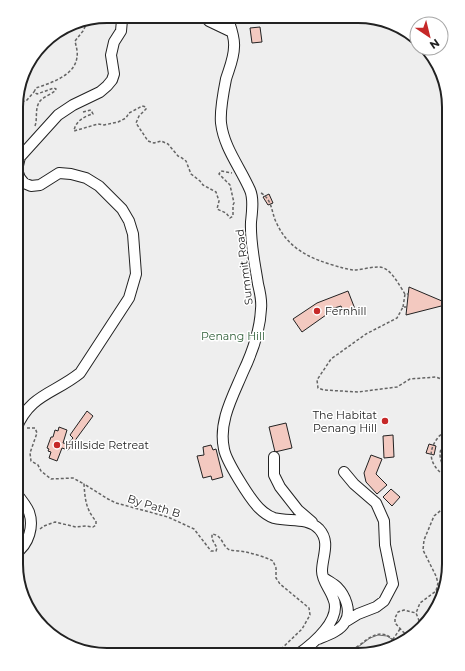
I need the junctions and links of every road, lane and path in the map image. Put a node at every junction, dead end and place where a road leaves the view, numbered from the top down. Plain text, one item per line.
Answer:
1 (122, 23) edge
2 (213, 23) edge
3 (229, 23) edge
4 (86, 26) edge
5 (232, 32) junction
6 (34, 92) junction
7 (24, 101) edge
8 (78, 112) dead end
9 (34, 127) dead end
10 (23, 154) edge
11 (239, 170) junction
12 (23, 182) edge
13 (250, 191) junction
14 (405, 294) junction
15 (409, 294) dead end
16 (404, 307) junction
17 (407, 308) dead end
18 (442, 379) edge
19 (23, 415) edge
20 (23, 429) edge
21 (442, 434) edge
22 (442, 449) edge
23 (274, 457) dead end
24 (442, 464) edge
25 (344, 472) dead end
26 (442, 474) edge
27 (84, 484) junction
28 (23, 502) edge
29 (442, 509) edge
30 (315, 525) junction
31 (40, 530) dead end
32 (23, 548) edge
33 (322, 577) junction
34 (436, 591) joint
35 (416, 613) junction
36 (419, 621) edge
37 (345, 622) junction
38 (400, 629) junction
39 (405, 634) edge
40 (314, 640) junction
41 (392, 640) edge
42 (394, 640) edge
43 (282, 648) edge
44 (305, 648) edge
45 (355, 648) edge

1 - 10 street
2 - 5 street
3 - 5 street, Summit Road
4 - 6 path
5 - 11 street, Summit Road
6 - 7 path
6 - 9 path
8 - 11 path
11 - 13 street, Summit Road
12 - 19 street
13 - 14 path
13 - 30 street, Summit Road
14 - 15 path
14 - 16 path
16 - 17 path
16 - 18 path
20 - 27 path
21 - 26 path
22 - 24 path
23 - 30 street
25 - 37 street
27 - 31 path
27 - 43 path, By Path B
28 - 32 street
29 - 34 path
30 - 33 street
33 - 37 street
33 - 40 street
34 - 35 path
35 - 36 path
35 - 38 path
37 - 40 street
38 - 39 path
38 - 41 path
40 - 44 street
42 - 45 path, bridge

